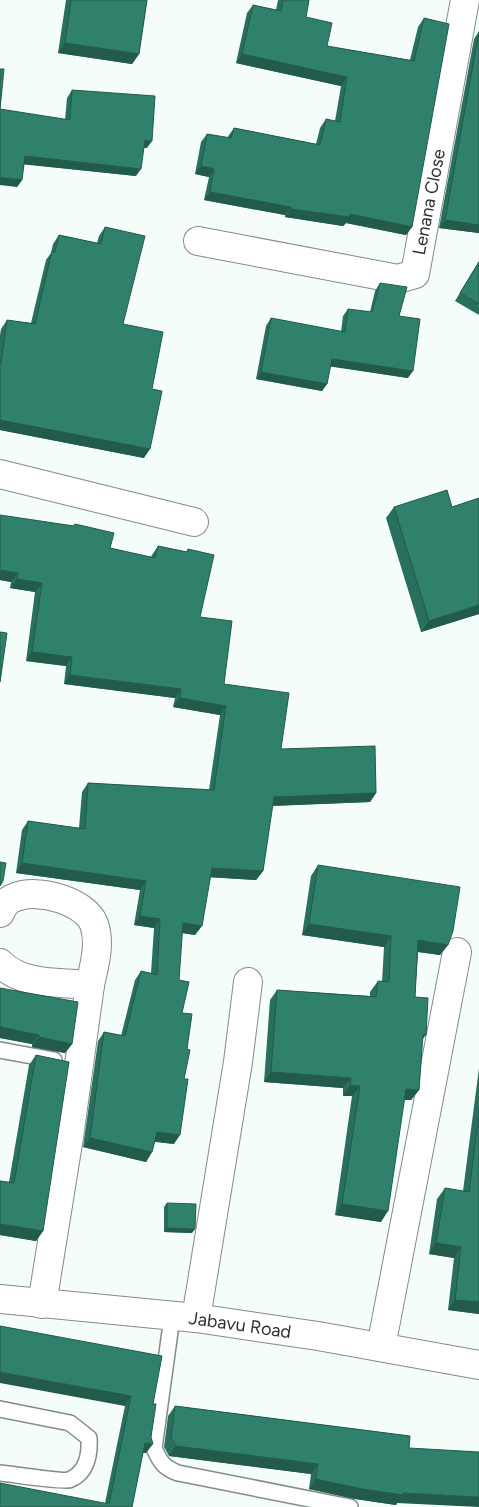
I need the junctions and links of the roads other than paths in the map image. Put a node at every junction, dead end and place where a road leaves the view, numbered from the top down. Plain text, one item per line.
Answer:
1 (465, 0) edge
2 (198, 241) dead end
3 (0, 474) edge
4 (194, 522) dead end
5 (0, 913) edge
6 (457, 952) dead end
7 (0, 963) edge
8 (248, 982) dead end
9 (90, 985) junction
10 (0, 1050) edge
11 (80, 1066) junction
12 (0, 1299) edge
13 (42, 1304) junction
14 (184, 1317) junction
15 (381, 1347) junction
16 (479, 1365) edge
17 (0, 1409) edge
18 (0, 1473) edge
19 (350, 1507) edge

1 - 2 street, Lenana Close
3 - 4 street
5 - 9 street
6 - 15 street
7 - 9 street
8 - 14 street
9 - 11 street
10 - 11 lane
11 - 13 street
12 - 13 street, Jabavu Road
13 - 14 street, Jabavu Road
14 - 15 street, Jabavu Road
14 - 19 lane
15 - 16 street, Jabavu Road
17 - 18 lane

